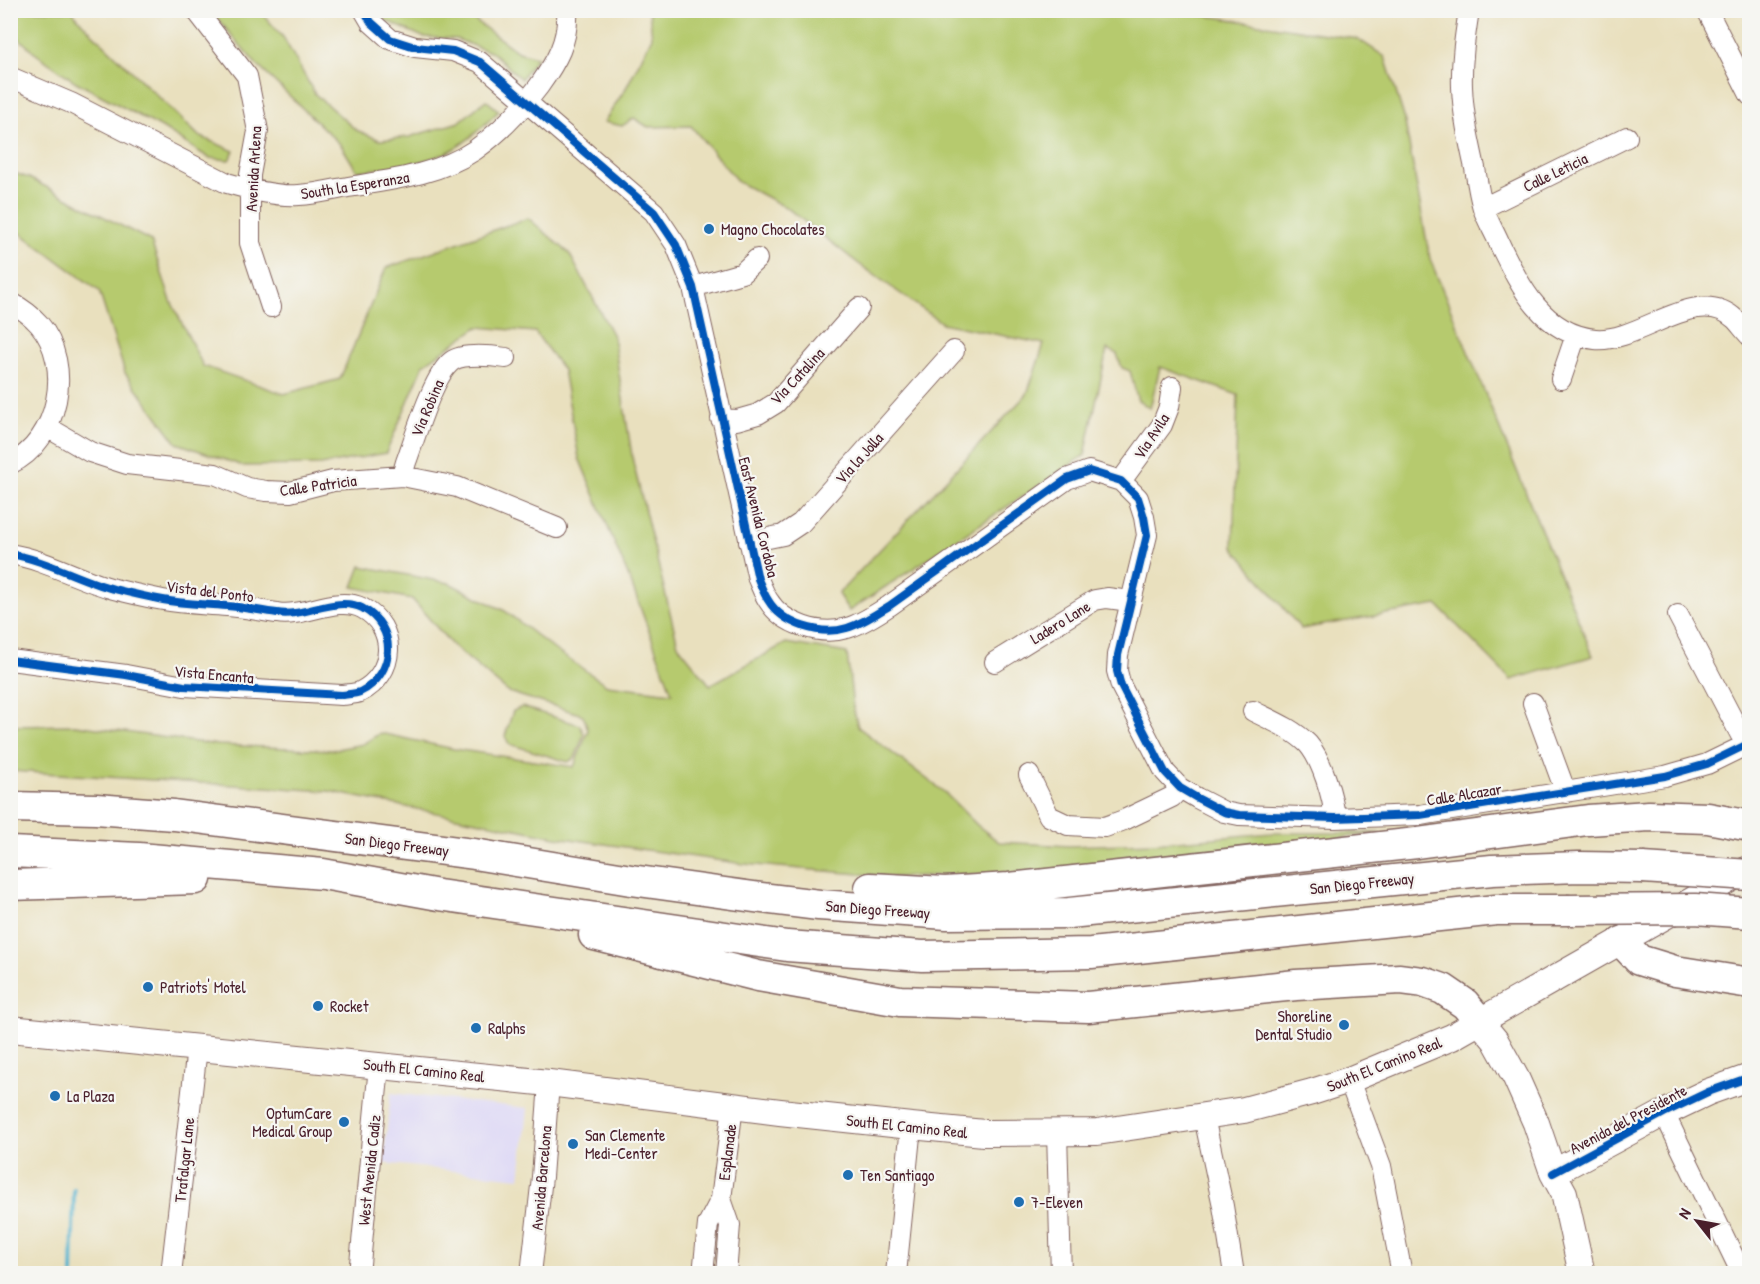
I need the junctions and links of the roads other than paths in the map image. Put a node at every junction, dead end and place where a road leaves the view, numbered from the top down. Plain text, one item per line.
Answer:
1 (196, 10) edge
2 (364, 10) edge
3 (567, 10) edge
4 (1469, 10) edge
5 (1707, 10) edge
6 (10, 77) edge
7 (1749, 95) edge
8 (526, 103) junction
9 (1627, 136) dead end
10 (250, 189) junction
11 (1483, 208) junction
12 (758, 259) dead end
13 (693, 287) junction
14 (10, 302) edge
15 (271, 307) dead end
16 (859, 308) dead end
17 (1576, 335) junction
18 (1749, 336) edge
19 (954, 351) dead end
20 (506, 358) dead end
21 (1561, 379) dead end
22 (1172, 387) dead end
23 (721, 419) junction
24 (47, 427) junction
25 (10, 464) edge
26 (402, 476) junction
27 (1121, 481) junction
28 (556, 528) dead end
29 (749, 542) junction
30 (10, 554) edge
31 (1130, 601) junction
32 (1678, 615) dead end
33 (389, 647) joint
34 (10, 660) edge
35 (995, 662) dead end
36 (1533, 703) dead end
37 (1252, 711) dead end
38 (1748, 744) edge
39 (1029, 775) dead end
40 (1180, 788) junction
41 (1566, 793) junction
42 (10, 797) edge
43 (10, 807) edge
44 (96, 809) junction
45 (1335, 818) junction
46 (1749, 826) edge
47 (10, 852) edge
48 (1749, 867) edge
49 (323, 874) junction
50 (1749, 875) edge
51 (10, 885) edge
52 (439, 895) junction
53 (754, 897) junction
54 (1749, 913) edge
55 (1622, 942) junction
56 (1749, 983) edge
57 (1480, 1022) junction
58 (10, 1029) edge
59 (197, 1048) junction
60 (379, 1066) junction
61 (1749, 1077) edge
62 (1348, 1080) junction
63 (549, 1083) junction
64 (733, 1106) junction
65 (1664, 1113) junction
66 (1204, 1117) junction
67 (911, 1126) junction
68 (1057, 1133) junction
69 (1553, 1173) junction
70 (722, 1199) junction
71 (171, 1274) edge
72 (359, 1274) edge
73 (531, 1274) edge
74 (703, 1274) edge
75 (726, 1274) edge
76 (896, 1274) edge
77 (1060, 1274) edge
78 (1234, 1274) edge
79 (1402, 1274) edge
80 (1566, 1274) edge
81 (1582, 1274) edge
82 (1742, 1274) edge

1 - 10 street, Avenida Arlena
2 - 8 street, East Avenida Cordoba
3 - 8 street, South la Esperanza
4 - 11 street
5 - 7 street
6 - 10 street, South la Esperanza
8 - 10 street, South la Esperanza
8 - 13 street, East Avenida Cordoba
9 - 11 street, Calle Leticia
10 - 15 street, Avenida Arlena
11 - 17 street
12 - 13 street
13 - 23 street, East Avenida Cordoba
14 - 24 street
16 - 23 street, Via Catalina
17 - 18 street
17 - 21 street
19 - 29 street, Via la Jolla
20 - 26 street, Via Robina
22 - 27 street, Via Avila
23 - 29 street, East Avenida Cordoba
24 - 25 street
24 - 26 street, Calle Patricia
26 - 28 street, Calle Patricia
27 - 29 street, East Avenida Cordoba
27 - 31 street
30 - 33 street, Vista del Ponto
31 - 35 street, Ladero Lane
31 - 40 street
32 - 38 street
33 - 34 street, Vista Encanta
36 - 41 street
37 - 45 street
38 - 41 street, Calle Alcazar
39 - 40 street
40 - 45 street, Calle Alcazar
41 - 45 street, Calle Alcazar
42 - 44 highway
43 - 44 highway, San Diego Freeway
44 - 53 highway, San Diego Freeway
46 - 53 highway
47 - 49 highway
48 - 55 main road, South El Camino Real
49 - 51 highway
49 - 52 highway
50 - 53 highway, San Diego Freeway, bridge
52 - 54 highway, bridge
52 - 57 highway
55 - 56 highway
55 - 57 main road, South El Camino Real
57 - 62 main road, South El Camino Real
57 - 69 main road
58 - 59 main road, South El Camino Real
59 - 60 main road, South El Camino Real
59 - 71 street, Trafalgar Lane
60 - 63 main road, South El Camino Real
60 - 72 street, West Avenida Cadiz
61 - 65 main road, Avenida del Presidente
62 - 66 main road, South El Camino Real
62 - 79 street
63 - 64 main road, South El Camino Real
63 - 73 street, Avenida Barcelona
64 - 67 main road, South El Camino Real
64 - 70 street, Esplanade
65 - 69 main road, Avenida del Presidente
65 - 82 street
66 - 68 main road, South El Camino Real
66 - 78 street
67 - 68 main road, South El Camino Real
67 - 76 street
68 - 77 street
69 - 80 main road
69 - 81 main road
70 - 74 street, Esplanade
70 - 75 street, Esplanade

